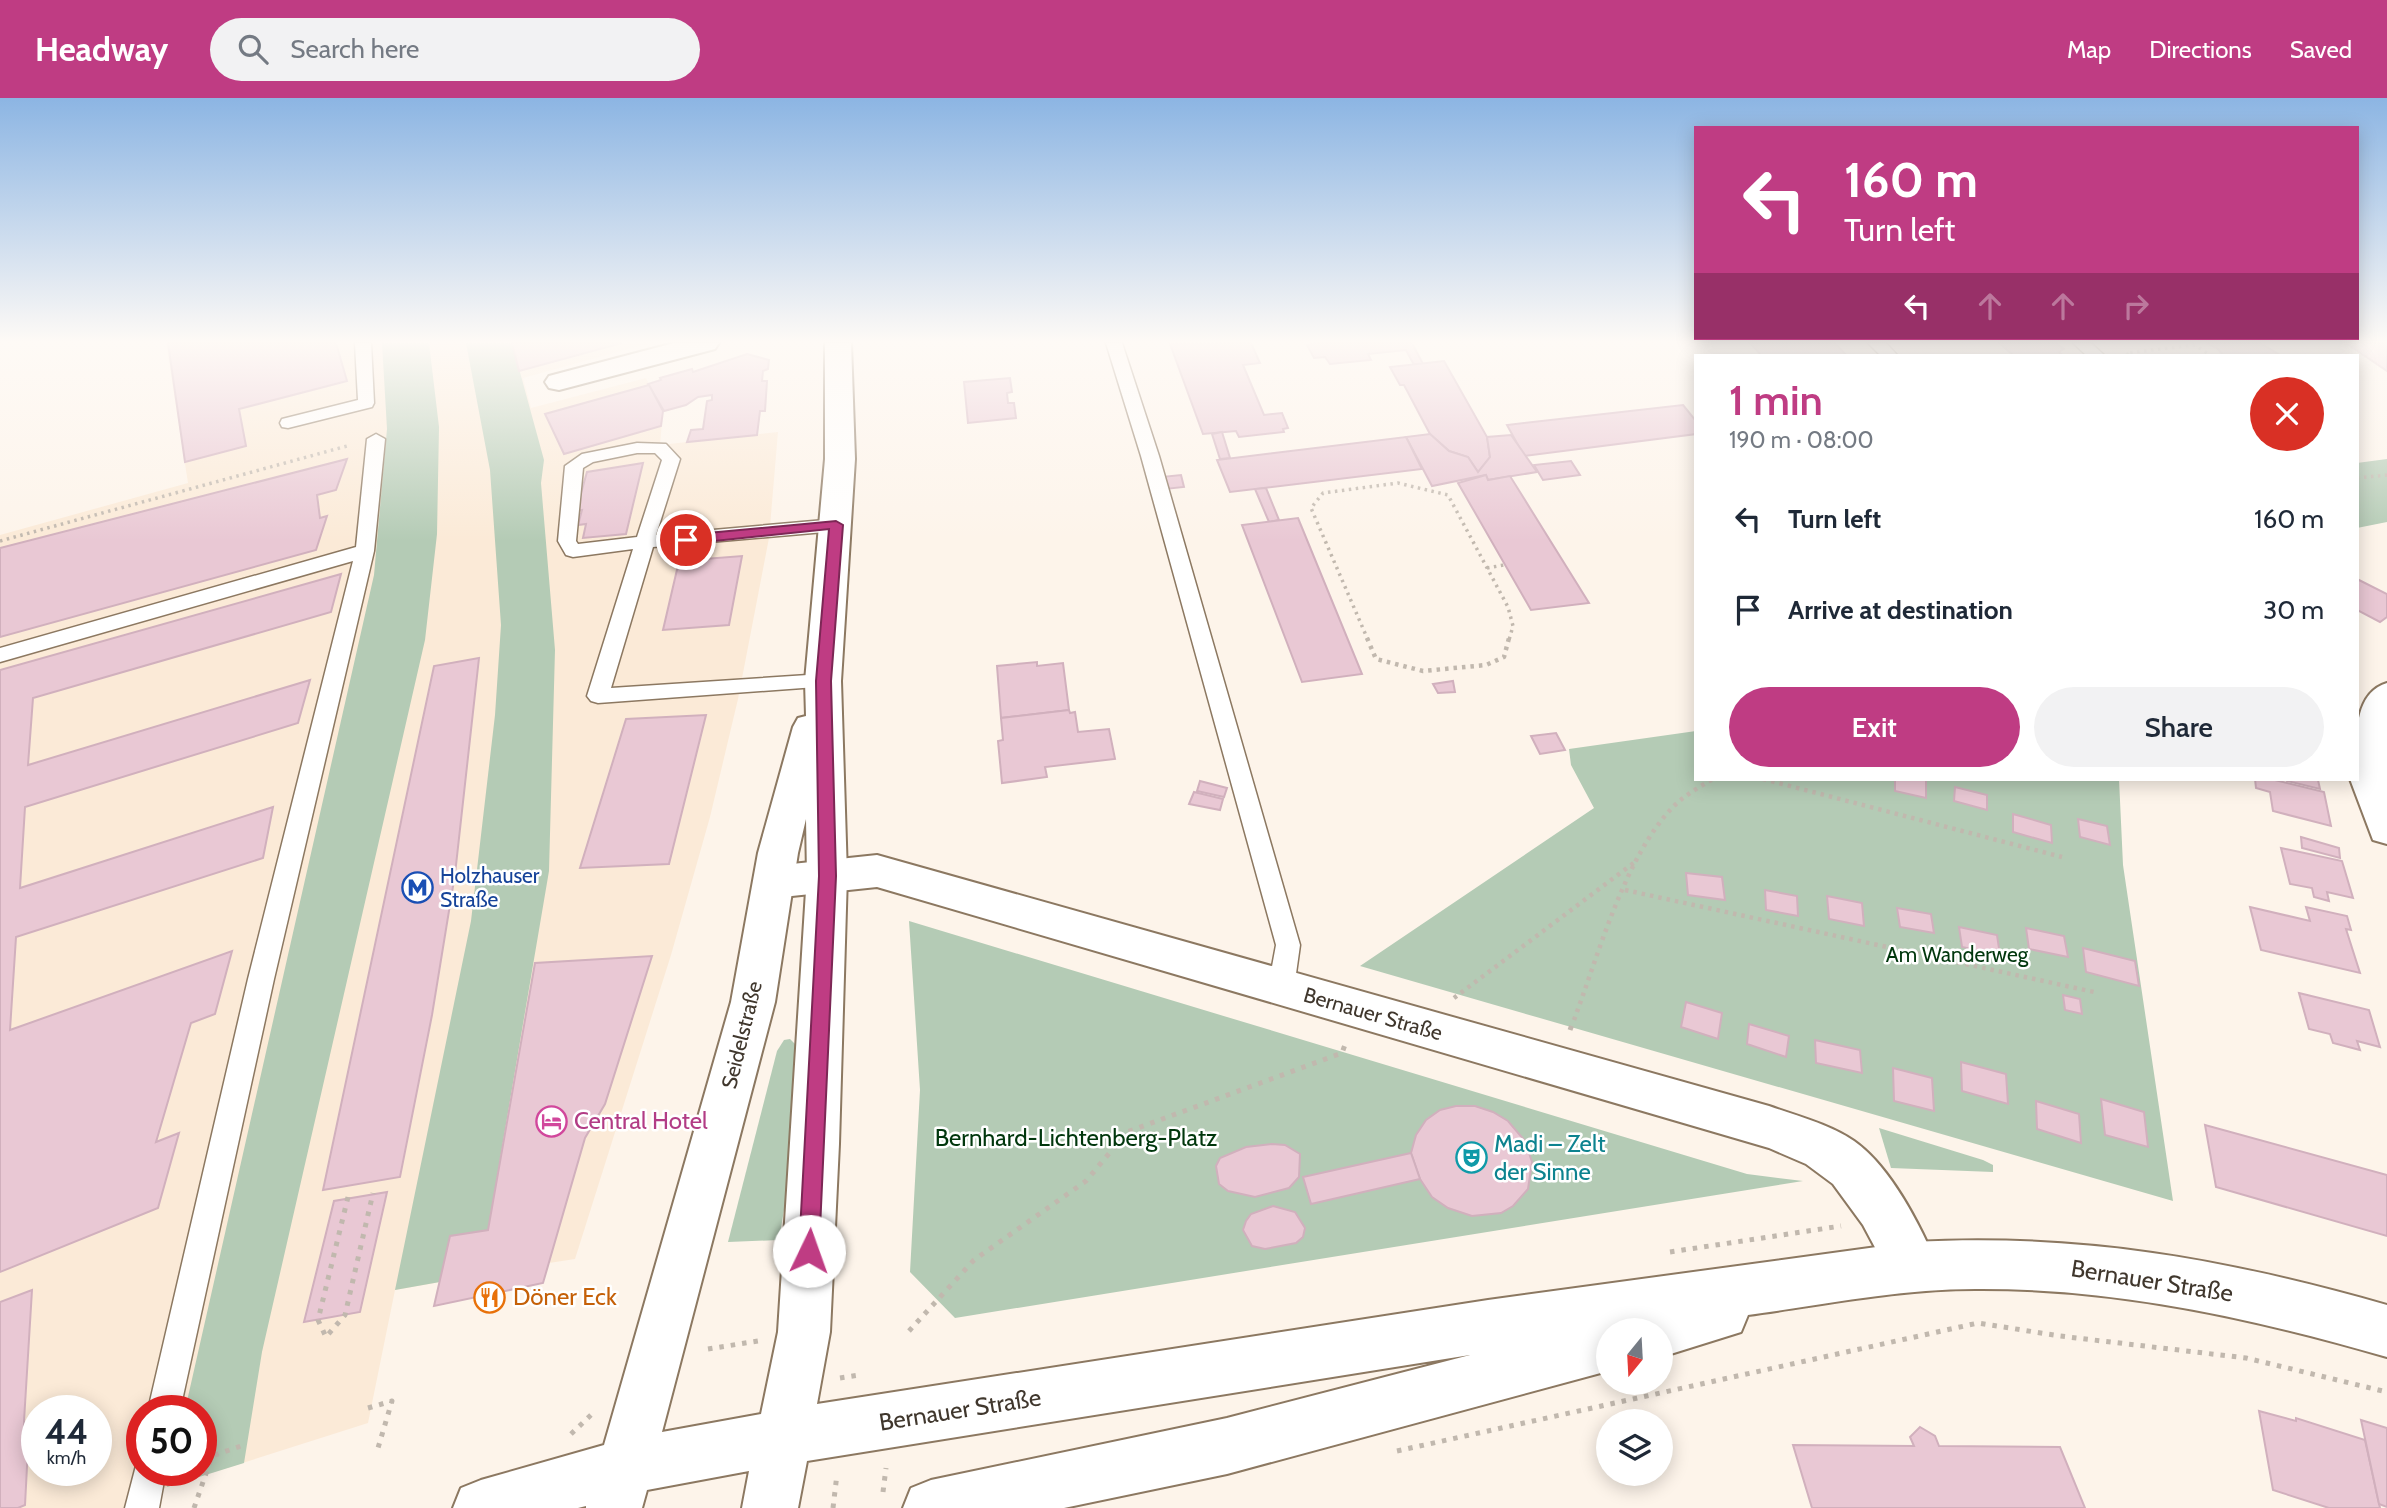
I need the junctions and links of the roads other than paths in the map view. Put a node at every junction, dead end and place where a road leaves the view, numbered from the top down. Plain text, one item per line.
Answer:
1 (343, 409) edge
2 (839, 409) edge
3 (1135, 409) edge
4 (288, 423) dead end
5 (376, 439) dead end
6 (836, 525) junction
7 (645, 542) junction
8 (365, 551) junction
9 (0, 655) edge
10 (824, 681) junction
11 (2387, 696) edge
12 (2387, 829) edge
13 (827, 876) junction
14 (773, 882) junction
15 (1281, 988) junction
16 (1899, 1269) junction
17 (1673, 1328) edge
18 (2387, 1331) edge
19 (1596, 1348) edge
20 (167, 1395) edge
21 (784, 1437) junction
22 (147, 1486) edge
23 (619, 1488) edge
24 (907, 1500) edge
25 (142, 1508) edge
26 (481, 1508) edge
27 (770, 1508) edge

1 - 4 lane
2 - 6 main road, Seidelstraße
3 - 15 lane
5 - 8 lane
6 - 7 lane
6 - 10 main road, Seidelstraße
7 - 7 lane
7 - 10 lane
8 - 9 lane
8 - 20 lane
10 - 13 main road, Seidelstraße
10 - 14 main road, Seidelstraße
11 - 12 main road
13 - 14 main road, Bernauer Straße
13 - 15 main road, Bernauer Straße
13 - 21 main road, Seidelstraße
14 - 23 main road, Seidelstraße
15 - 16 main road, Bernauer Straße
16 - 17 main road, Bernauer Straße
16 - 18 main road, Bernauer Straße
16 - 21 main road, Bernauer Straße
19 - 24 main road
21 - 23 main road, Bernauer Straße
21 - 27 main road, Seidelstraße
22 - 25 lane
23 - 26 main road

